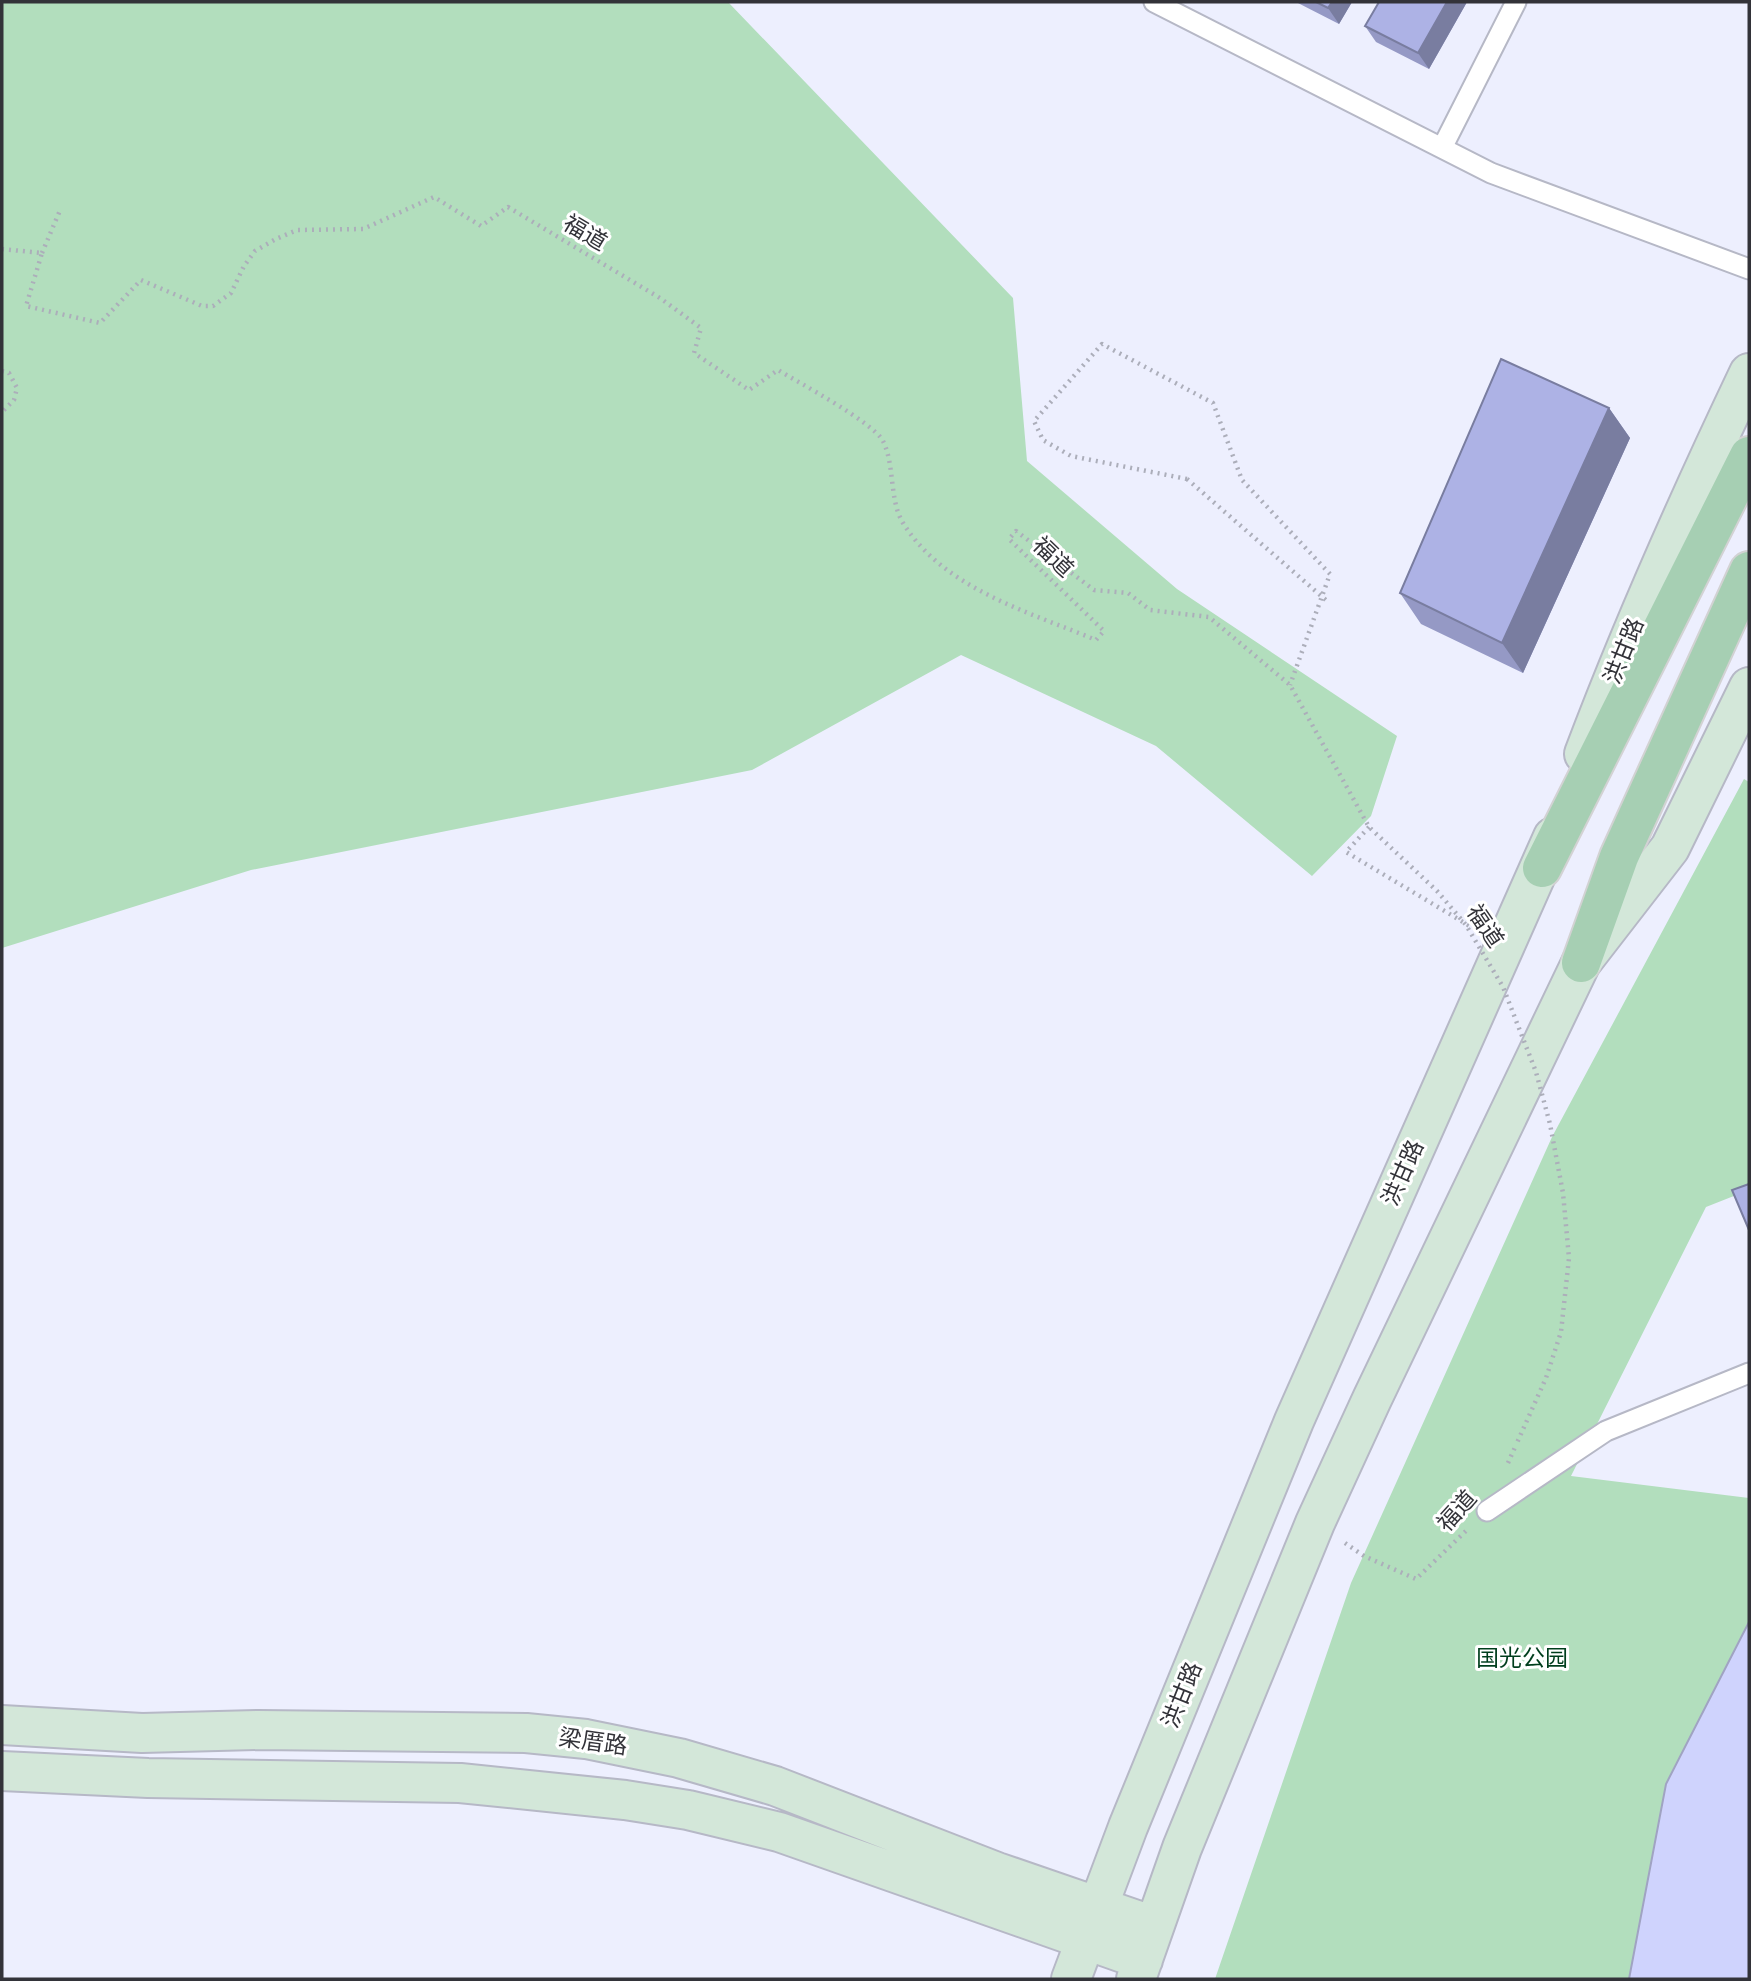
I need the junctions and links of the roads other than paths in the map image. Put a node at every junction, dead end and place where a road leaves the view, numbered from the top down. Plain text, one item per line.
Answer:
1 (1154, 2) edge
2 (1516, 2) edge
3 (1442, 148) junction
4 (1749, 269) edge
5 (1749, 373) edge
6 (1749, 456) edge
7 (1749, 572) edge
8 (1749, 687) edge
9 (1542, 867) junction
10 (1581, 963) junction
11 (1749, 1373) edge
12 (1487, 1511) road end
13 (2, 1726) edge
14 (2, 1771) edge
15 (1093, 1923) junction
16 (1144, 1955) edge
17 (1071, 1979) edge

1 - 3 lane
2 - 3 lane
3 - 4 lane
5 - 9 main road, 洪甘路
6 - 9 main road
7 - 10 main road
8 - 10 main road
9 - 15 main road, 洪甘路
10 - 16 main road
11 - 12 lane
13 - 15 main road, 梁厝路
14 - 15 main road, 梁厝路
15 - 16 main road, 梁厝路
15 - 17 main road, 洪甘路

